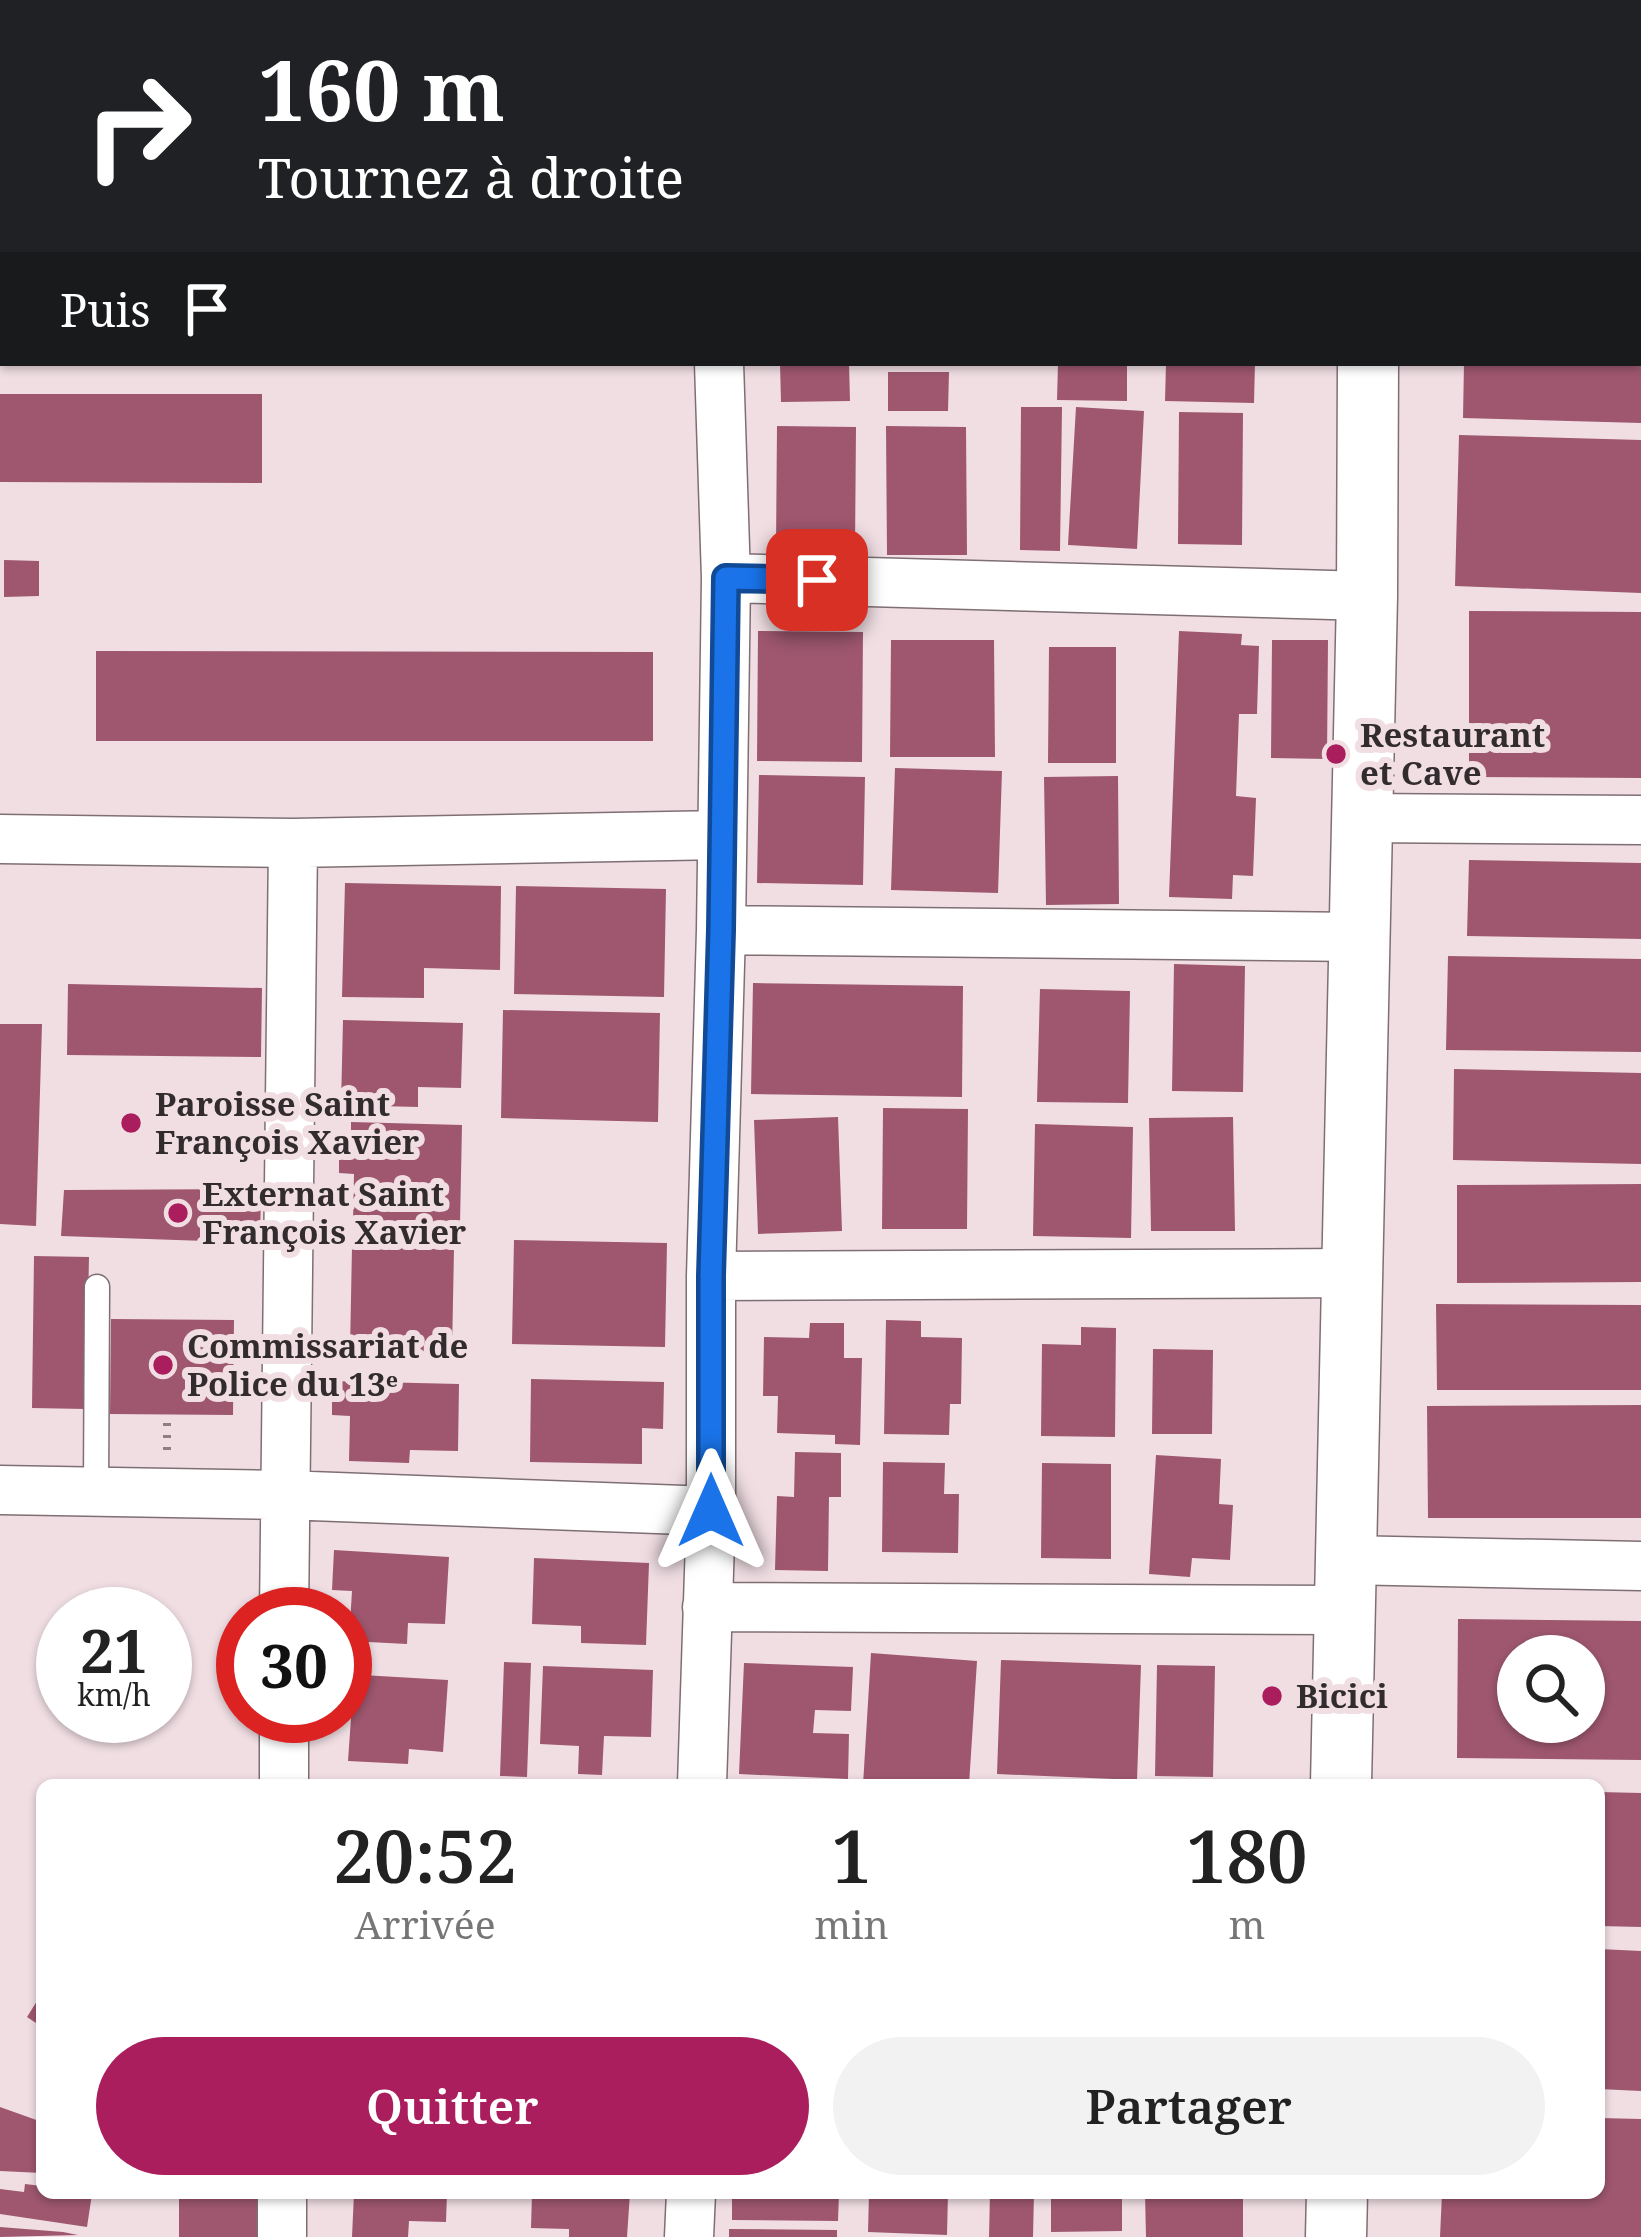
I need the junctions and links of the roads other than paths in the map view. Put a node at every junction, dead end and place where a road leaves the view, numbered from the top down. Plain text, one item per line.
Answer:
1 (719, 366) edge
2 (1368, 366) edge
3 (726, 578) junction
4 (1367, 596) junction
5 (1361, 818) junction
6 (1641, 820) edge
7 (722, 835) junction
8 (0, 839) edge
9 (293, 843) junction
10 (721, 930) junction
11 (1360, 937) junction
12 (1353, 1273) junction
13 (711, 1276) junction
14 (97, 1287) dead end
15 (21, 1490) edge
16 (96, 1491) junction
17 (284, 1495) junction
18 (711, 1511) junction
19 (0, 1519) edge
20 (1641, 1566) edge
21 (1344, 1585) junction
22 (284, 1587) edge
23 (707, 1607) junction
24 (284, 1743) edge
25 (284, 1779) edge
26 (703, 1779) edge
27 (1341, 1779) edge
28 (282, 2199) edge
29 (691, 2199) edge
30 (1337, 2199) edge
31 (282, 2237) edge
32 (689, 2237) edge
33 (1336, 2237) edge

1 - 3 street
2 - 4 street
3 - 4 street
3 - 7 street
4 - 5 street
5 - 6 street
5 - 11 street
7 - 9 street
7 - 10 street
8 - 9 street
9 - 17 street
10 - 11 street
10 - 13 street
11 - 12 street
12 - 13 street
12 - 21 street
13 - 18 street
14 - 16 lane
15 - 16 street
15 - 19 lane
16 - 17 street
17 - 18 street
17 - 22 street
18 - 23 street
20 - 21 street
21 - 23 street
21 - 27 street
23 - 26 street
24 - 25 street
28 - 31 street
29 - 32 street
30 - 33 street

